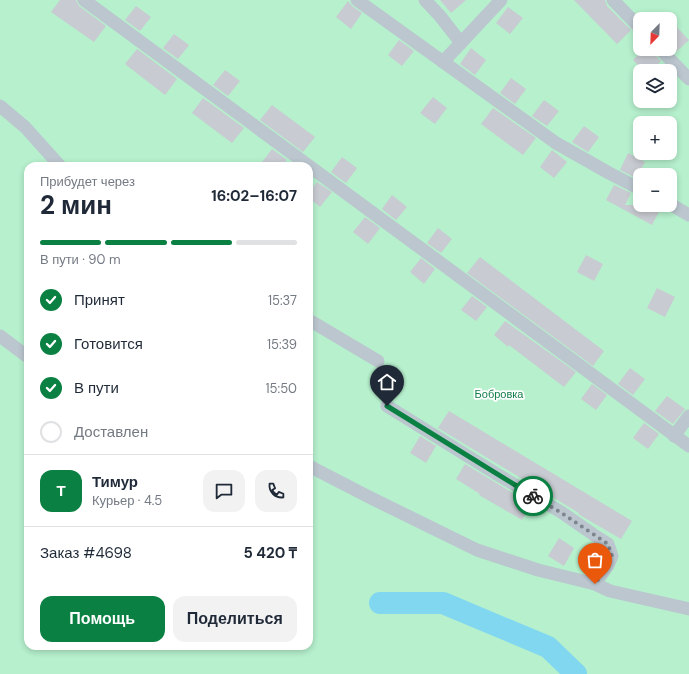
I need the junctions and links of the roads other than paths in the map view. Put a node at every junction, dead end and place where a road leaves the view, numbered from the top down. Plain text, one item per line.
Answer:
1 (84, 0) edge
2 (357, 0) edge
3 (425, 0) edge
4 (501, 0) edge
5 (613, 0) edge
6 (633, 21) edge
7 (460, 43) junction
8 (667, 56) edge
9 (443, 62) junction
10 (689, 79) edge
11 (0, 106) edge
12 (56, 162) edge
13 (303, 162) edge
14 (313, 169) edge
15 (633, 185) edge
16 (677, 208) edge
17 (689, 215) edge
18 (313, 322) edge
19 (0, 336) edge
20 (24, 354) edge
21 (378, 361) dead end
22 (387, 406) dead end
23 (689, 416) edge
24 (674, 436) junction
25 (689, 446) edge
26 (313, 468) edge
27 (595, 584) junction
28 (689, 609) edge

1 - 13 street
2 - 9 street
3 - 7 street
4 - 7 street
5 - 6 street
7 - 9 street
8 - 10 street
9 - 15 street
11 - 12 street
14 - 24 street
16 - 17 street
18 - 21 street
19 - 20 street
22 - 27 street
23 - 24 street
24 - 25 street
26 - 27 street
27 - 28 street

